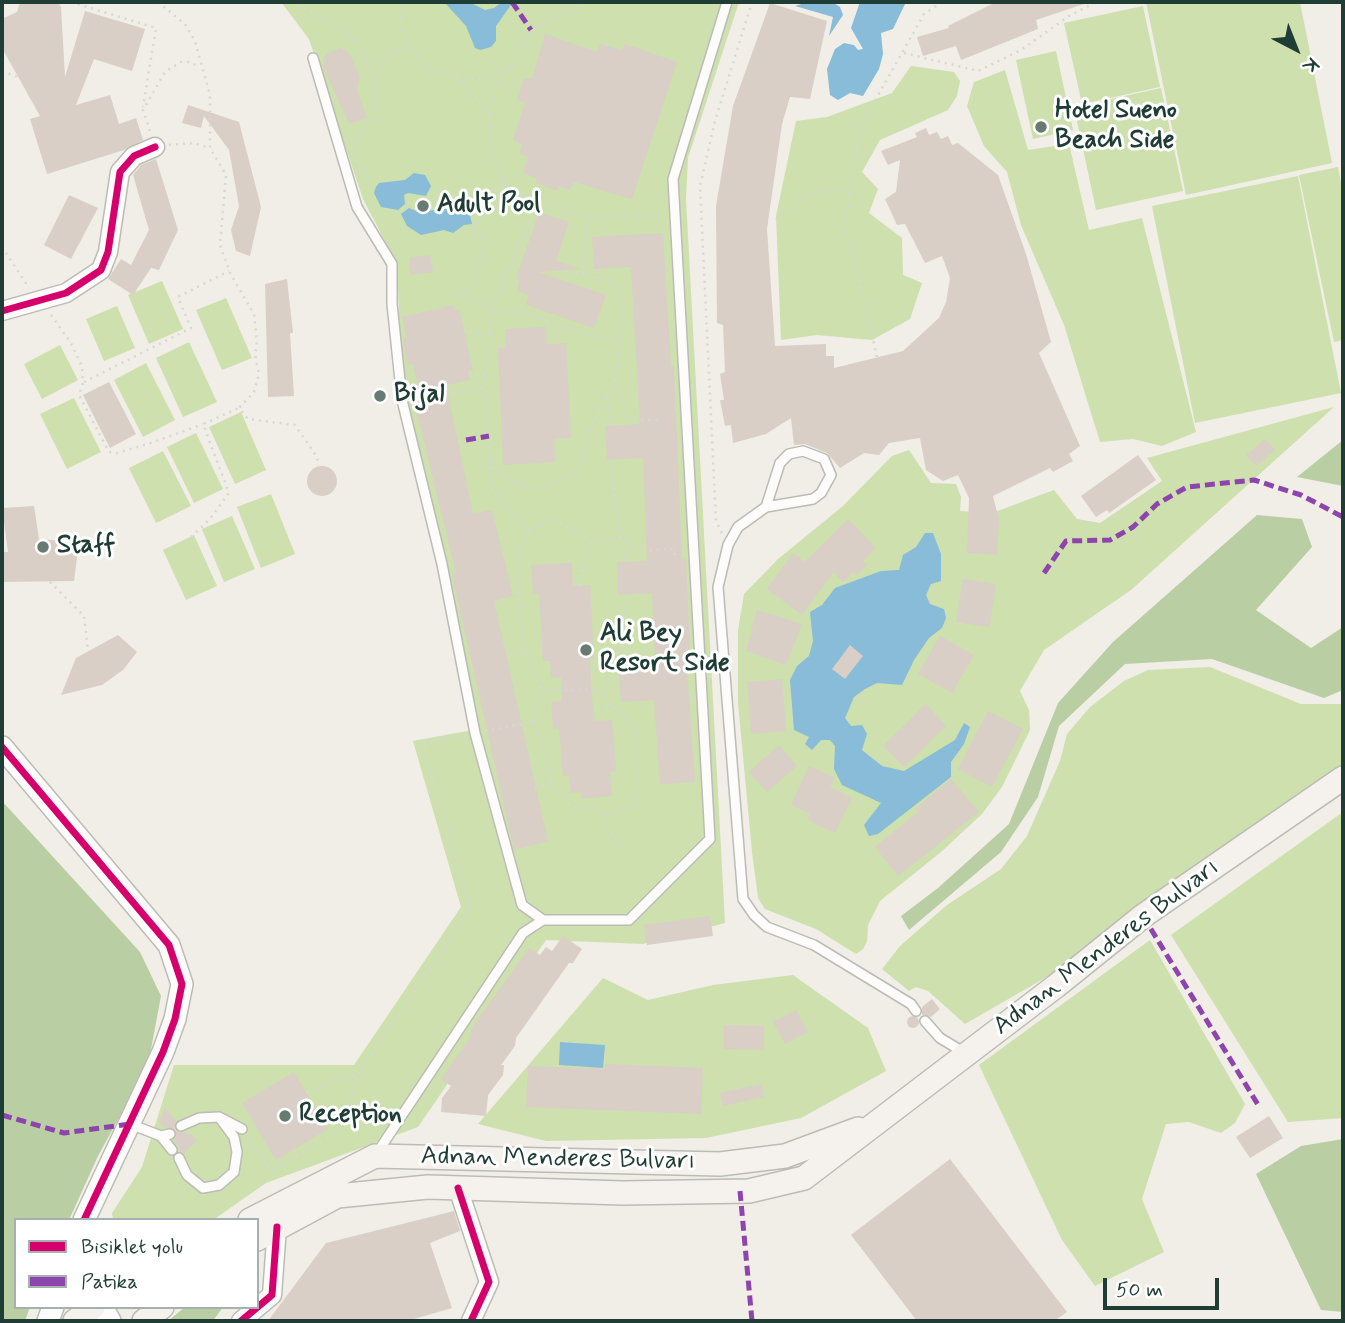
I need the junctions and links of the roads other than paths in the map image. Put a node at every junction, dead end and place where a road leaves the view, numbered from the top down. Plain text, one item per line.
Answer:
1 (727, 2) edge
2 (313, 58) dead end
3 (155, 147) road end
4 (2, 311) edge
5 (765, 507) junction
6 (2, 747) edge
7 (1343, 778) edge
8 (543, 919) junction
9 (916, 1011) dead end
10 (925, 1021) dead end
11 (965, 1053) junction
12 (219, 1117) junction
13 (874, 1123) junction
14 (130, 1124) junction
15 (181, 1126) dead end
16 (242, 1129) road end
17 (172, 1150) dead end
18 (375, 1156) junction
19 (179, 1158) dead end
20 (102, 1188) junction
21 (458, 1188) junction
22 (86, 1218) edge
23 (96, 1218) edge
24 (254, 1218) edge
25 (267, 1233) edge
26 (259, 1306) edge
27 (90, 1309) edge
28 (159, 1309) edge
29 (255, 1309) edge
30 (75, 1321) edge
31 (144, 1321) edge
32 (241, 1321) edge
33 (471, 1321) edge

1 - 8 lane
2 - 8 lane
3 - 4 street
5 - 5 lane
5 - 9 lane
6 - 14 street
7 - 11 main road, Adnan Menderes Bulvarı
8 - 18 lane
10 - 11 lane
11 - 13 main road, Adnan Menderes Bulvarı
12 - 15 lane
12 - 16 lane
12 - 19 lane
13 - 18 main road, Adnan Menderes Bulvarı
13 - 21 main road, Adnan Menderes Bulvarı
14 - 17 lane
14 - 20 street
18 - 24 main road, Adnan Menderes Bulvarı
20 - 22 street
20 - 23 street
21 - 25 main road, Adnan Menderes Bulvarı
21 - 33 street
25 - 26 street
27 - 30 main road
28 - 31 main road
29 - 32 street

